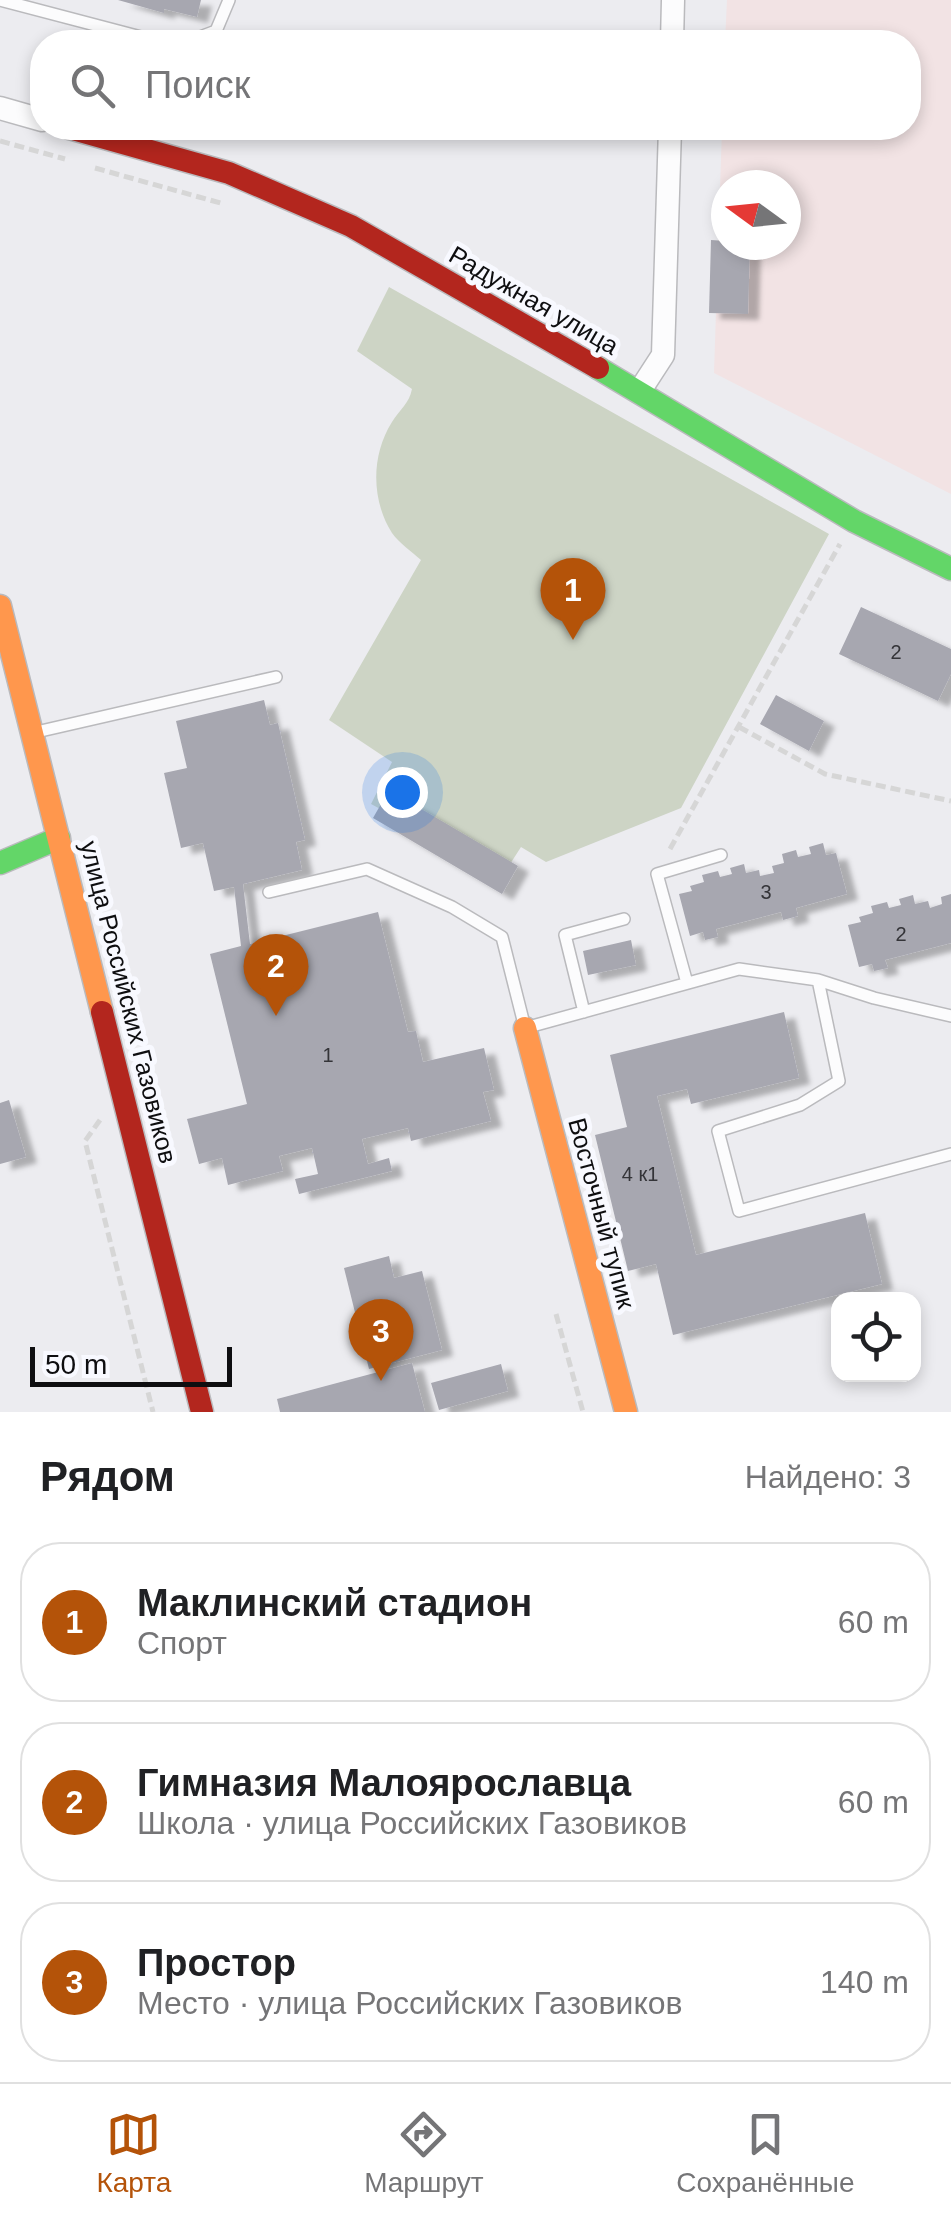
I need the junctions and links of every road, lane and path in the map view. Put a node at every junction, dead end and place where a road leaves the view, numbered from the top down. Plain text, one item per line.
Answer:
1 (0, 0) edge
2 (228, 0) edge
3 (673, 0) edge
4 (114, 30) edge
5 (216, 30) edge
6 (672, 30) edge
7 (0, 108) edge
8 (30, 117) edge
9 (112, 140) edge
10 (670, 140) edge
11 (0, 141) edge
12 (74, 162) dead end
13 (93, 167) dead end
14 (241, 210) dead end
15 (640, 392) junction
16 (848, 530) dead end
17 (951, 568) edge
18 (0, 606) edge
19 (276, 677) dead end
20 (738, 726) junction
21 (32, 733) junction
22 (951, 801) edge
23 (60, 838) junction
24 (721, 855) dead end
25 (0, 863) edge
26 (657, 874) junction
27 (269, 892) dead end
28 (624, 919) dead end
29 (818, 980) junction
30 (687, 983) junction
31 (584, 1012) junction
32 (951, 1016) edge
33 (526, 1028) junction
34 (102, 1118) dead end
35 (951, 1154) edge
36 (556, 1314) dead end
37 (153, 1412) edge
38 (202, 1412) edge
39 (583, 1412) edge
40 (626, 1412) edge

1 - 4 lane
2 - 5 lane
3 - 6 street
7 - 8 street
9 - 15 street, Радужная улица
10 - 15 street
11 - 12 path
13 - 14 path
15 - 17 street, Радужная улица
16 - 20 path
18 - 21 street, улица Российских Газовиков
19 - 21 lane
20 - 22 path
20 - 26 path
21 - 23 street, улица Российских Газовиков
23 - 25 street
23 - 38 street, улица Российских Газовиков
24 - 26 lane
26 - 30 lane
27 - 33 lane
28 - 31 lane
29 - 30 lane
29 - 32 lane
29 - 35 lane
30 - 31 lane
31 - 33 lane
33 - 40 street, Восточный тупик
34 - 37 path
36 - 39 path

